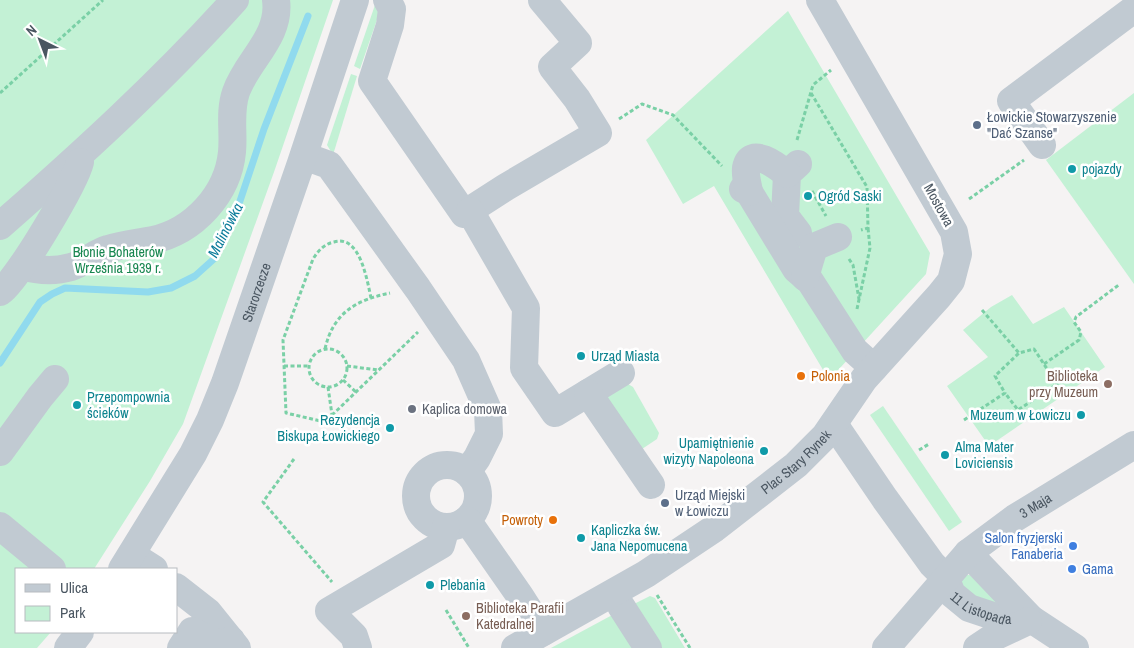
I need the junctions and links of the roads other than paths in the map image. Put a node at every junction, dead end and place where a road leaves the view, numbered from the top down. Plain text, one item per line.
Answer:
1 (235, 0) edge
2 (276, 0) edge
3 (297, 0) edge
4 (355, 0) edge
5 (387, 0) edge
6 (542, 0) edge
7 (820, 0) edge
8 (1134, 9) edge
9 (272, 28) junction
10 (1042, 146) road end
11 (83, 153) junction
12 (304, 156) junction
13 (470, 211) junction
14 (0, 226) edge
15 (807, 238) junction
16 (22, 266) junction
17 (805, 277) junction
18 (0, 292) edge
19 (874, 368) junction
20 (621, 373) dead end
21 (55, 380) dead end
22 (588, 393) junction
23 (834, 424) junction
24 (1134, 445) edge
25 (0, 452) edge
26 (467, 472) junction
27 (651, 485) dead end
28 (457, 523) junction
29 (0, 526) edge
30 (968, 553) junction
31 (127, 562) edge
32 (51, 568) edge
33 (150, 568) edge
34 (945, 577) junction
35 (178, 589) edge
36 (621, 606) road end
37 (1031, 619) junction
38 (79, 633) edge
39 (528, 643) edge
40 (234, 644) edge
41 (68, 648) edge
42 (181, 648) edge
43 (358, 648) edge
44 (648, 648) edge
45 (886, 648) edge
46 (977, 648) edge
47 (1075, 648) edge

1 - 11 street
2 - 9 street
3 - 9 street
4 - 12 street, Starorzecze
5 - 13 street
6 - 13 street
7 - 19 street, Mostowa
8 - 10 street
9 - 16 street
11 - 14 street
11 - 16 street
12 - 26 street
12 - 31 street, Starorzecze
13 - 22 street
15 - 15 street
15 - 17 street
15 - 17 street
16 - 18 street
17 - 19 street
19 - 23 street, Mostowa
20 - 22 street
21 - 25 street
22 - 27 street
23 - 34 street, Plac Stary Rynek
23 - 39 street, Plac Stary Rynek
24 - 30 street, 3 Maja
26 - 28 street
26 - 28 street
28 - 39 street
28 - 43 street
29 - 32 street
30 - 34 street, 3 Maja
30 - 37 street, 11 Listopada
31 - 33 street
34 - 37 street, 11 Listopada
34 - 45 street
35 - 40 street
36 - 44 street
37 - 46 street
37 - 47 street, 11 Listopada
38 - 41 street
40 - 42 street

